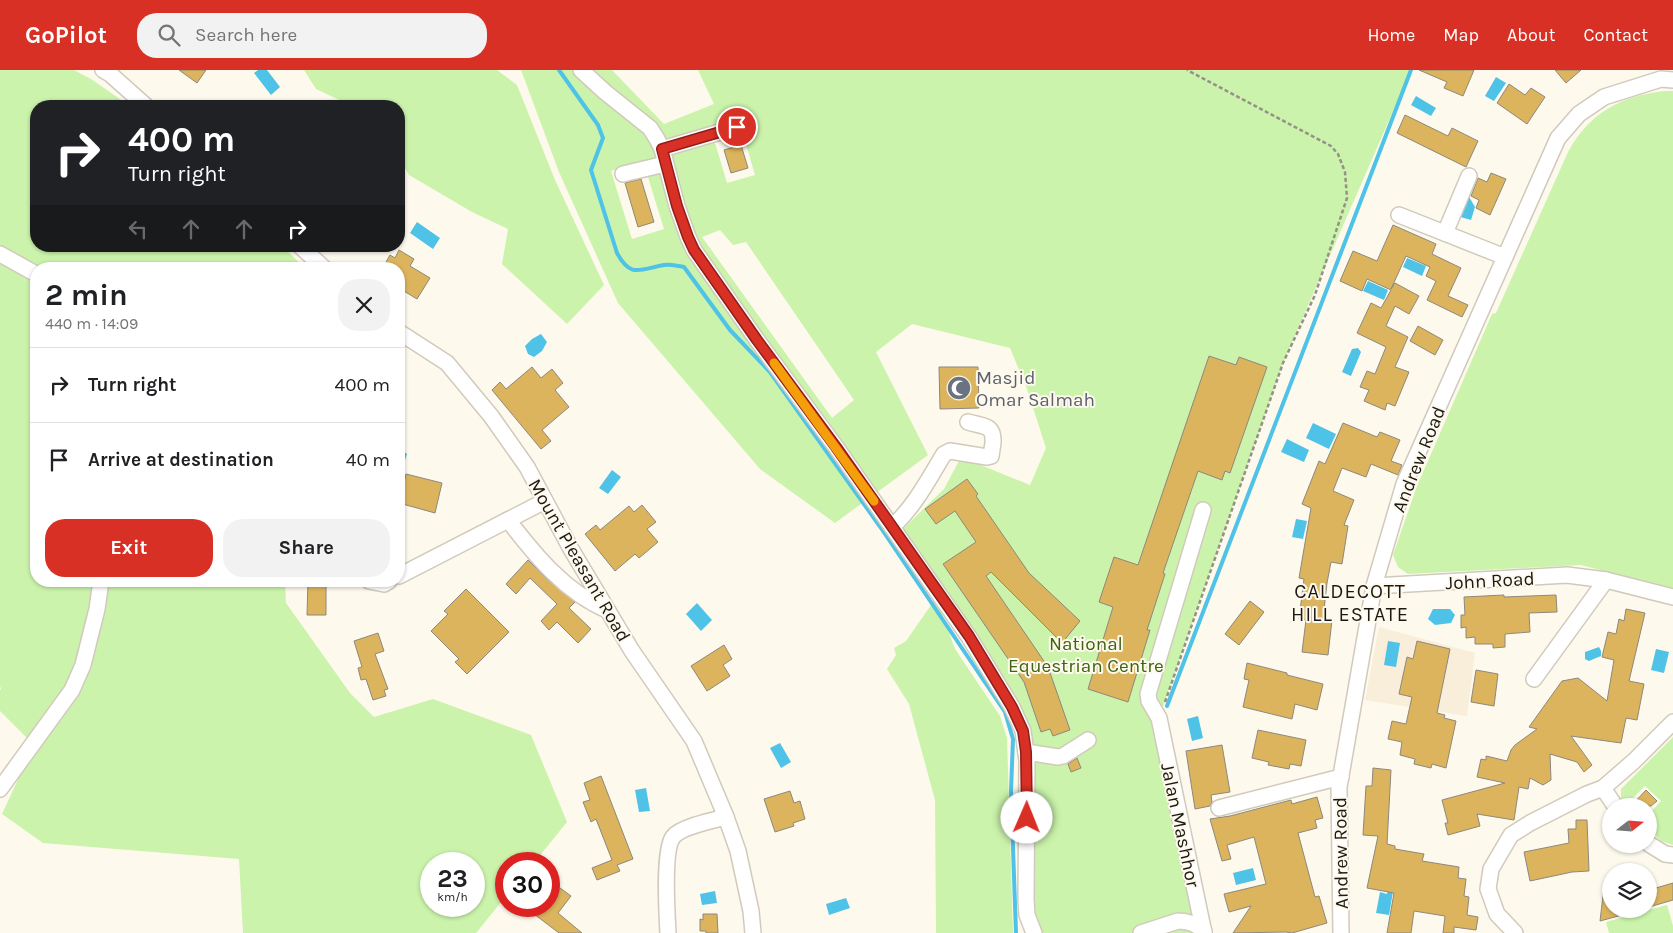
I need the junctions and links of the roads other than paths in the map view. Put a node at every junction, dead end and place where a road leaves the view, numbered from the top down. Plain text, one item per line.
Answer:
1 (103, 70) edge
2 (581, 70) edge
3 (1673, 80) edge
4 (139, 100) edge
5 (737, 127) dead end
6 (663, 156) junction
7 (623, 174) dead end
8 (1469, 176) dead end
9 (1399, 215) dead end
10 (1445, 233) junction
11 (307, 252) edge
12 (0, 254) edge
13 (1505, 257) junction
14 (317, 262) edge
15 (30, 271) edge
16 (405, 336) edge
17 (968, 422) dead end
18 (545, 501) junction
19 (1204, 510) dead end
20 (508, 520) junction
21 (892, 527) junction
22 (405, 573) edge
23 (1606, 580) junction
24 (1374, 586) junction
25 (100, 587) edge
26 (1673, 597) edge
27 (607, 610) junction
28 (1534, 679) dead end
29 (1673, 722) edge
30 (1088, 740) dead end
31 (1026, 752) junction
32 (1341, 777) junction
33 (1603, 788) junction
34 (0, 789) edge
35 (1610, 798) edge
36 (1219, 808) dead end
37 (726, 817) junction
38 (1658, 850) edge
39 (1673, 855) edge
40 (1204, 932) edge
41 (668, 933) edge
42 (753, 933) edge
43 (1034, 933) edge
44 (1141, 933) edge
45 (1341, 933) edge
46 (1515, 933) edge

1 - 4 street
2 - 6 street
3 - 13 street, Andrew Road
5 - 6 street
6 - 7 street
6 - 21 street
8 - 10 street
9 - 10 street
10 - 13 street
11 - 14 street
12 - 15 street
13 - 24 street, Andrew Road
16 - 18 street, Mount Pleasant Road
17 - 21 street
18 - 20 street
18 - 27 street, Mount Pleasant Road
19 - 40 street, Jalan Mashhor
20 - 22 street
20 - 27 street
21 - 31 street
23 - 24 street, John Road
23 - 26 street, John Road
23 - 28 street
24 - 32 street, Andrew Road
25 - 34 street
27 - 37 street, Mount Pleasant Road
29 - 33 street
30 - 31 street
31 - 43 street
32 - 36 street
32 - 45 street, Andrew Road
33 - 35 street
33 - 46 street
37 - 41 street
37 - 42 street, Mount Pleasant Road
38 - 39 street
40 - 44 street, Jalan Mashhor

